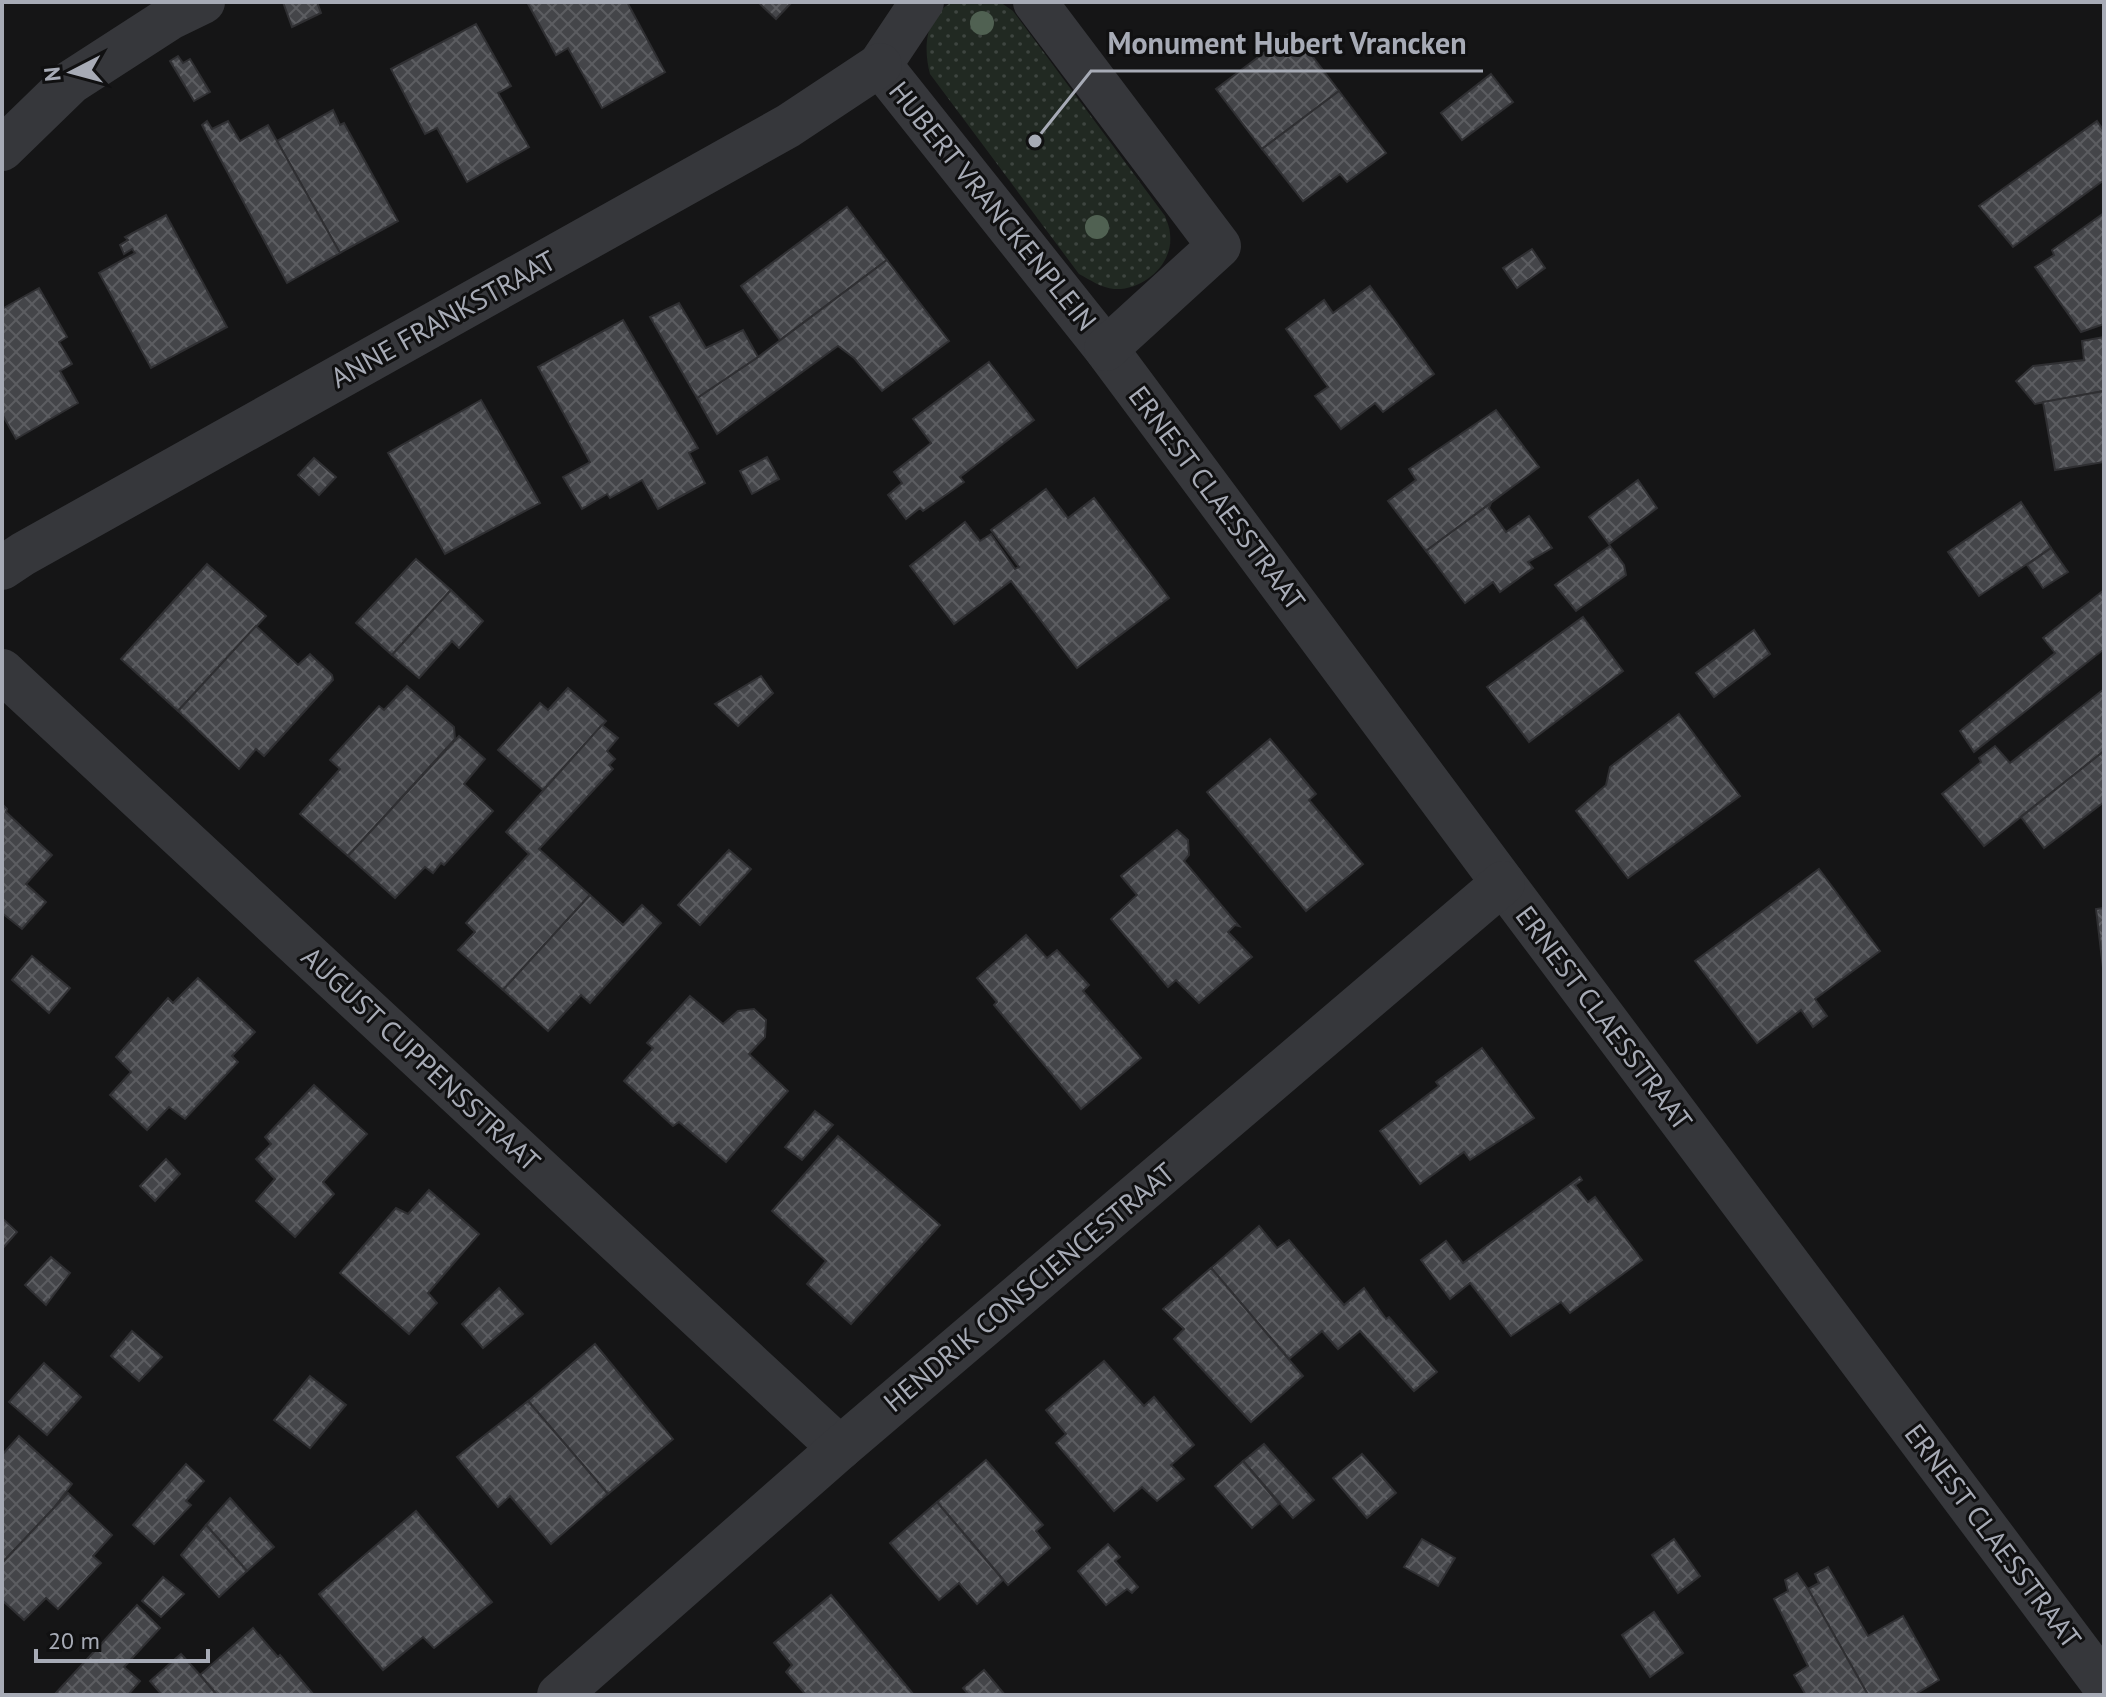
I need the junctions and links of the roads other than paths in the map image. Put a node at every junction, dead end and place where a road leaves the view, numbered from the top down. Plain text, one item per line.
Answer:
1 (203, 2) edge
2 (922, 2) edge
3 (1035, 2) edge
4 (880, 65) junction
5 (2, 149) edge
6 (1106, 349) junction
7 (9, 551) edge
8 (2, 671) edge
9 (1503, 883) junction
10 (840, 1448) junction
11 (2104, 1685) edge
12 (559, 1695) edge

1 - 5 street
2 - 4 street, HUBERT VRANCKENPLEIN
3 - 6 street, HUBERT VRANCKENPLEIN
4 - 6 street, HUBERT VRANCKENPLEIN
4 - 7 street, ANNE FRANKSTRAAT
6 - 9 street, ERNEST CLAESSTRAAT
8 - 10 street, AUGUST CUPPENSSTRAAT
9 - 10 street, HENDRIK CONSCIENCESTRAAT
9 - 11 street, ERNEST CLAESSTRAAT
10 - 12 street, HENDRIK CONSCIENCESTRAAT

